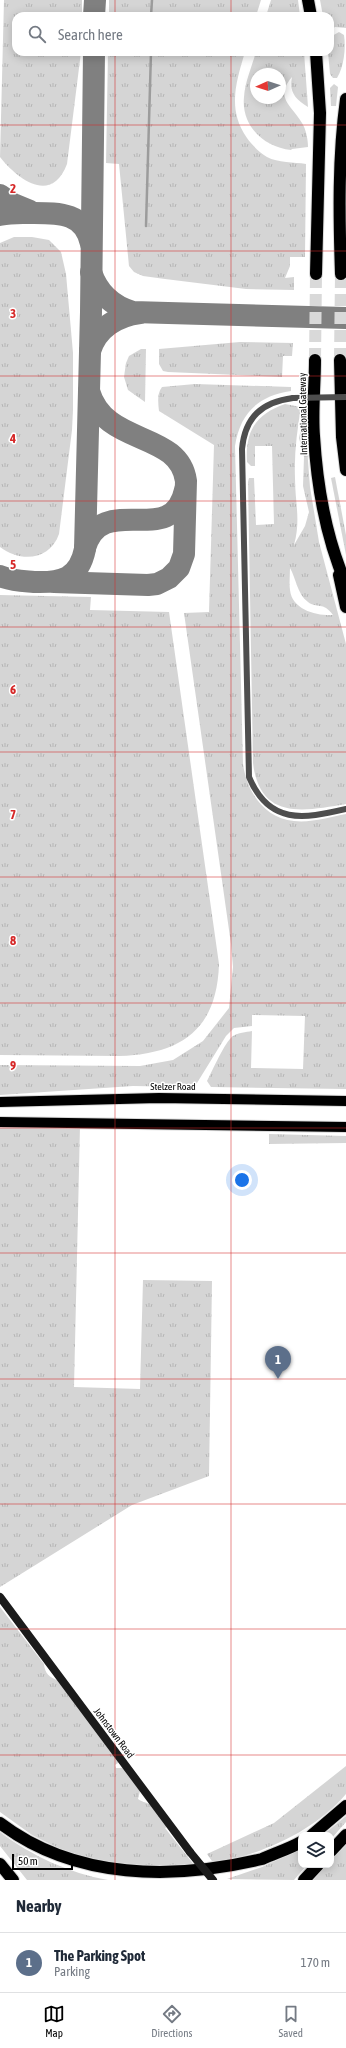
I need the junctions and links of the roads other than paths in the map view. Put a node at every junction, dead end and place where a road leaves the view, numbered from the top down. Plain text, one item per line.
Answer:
1 (308, 0) edge
2 (310, 12) edge
3 (316, 56) edge
4 (346, 99) edge
5 (316, 274) tunnel mouth
6 (341, 274) tunnel mouth
7 (315, 360) tunnel mouth
8 (340, 360) tunnel mouth
9 (346, 397) edge
10 (346, 470) edge
11 (335, 558) junction
12 (346, 584) edge
13 (346, 607) edge
14 (346, 809) edge
15 (346, 1101) edge
16 (0, 1102) edge
17 (0, 1122) edge
18 (346, 1127) edge
19 (0, 1597) edge
20 (346, 1806) edge
21 (0, 1823) edge
22 (316, 1832) edge
23 (346, 1835) edge
24 (298, 1843) edge
25 (334, 1848) edge
26 (0, 1864) edge
27 (315, 1868) edge
28 (13, 1880) edge
29 (213, 1880) edge
30 (304, 1880) edge

1 - 2 highway
3 - 5 highway
4 - 6 highway
7 - 11 highway, International Gateway
8 - 10 highway
9 - 14 street, bridge
11 - 12 highway, International Gateway
11 - 13 highway
15 - 16 main road, Stelzer Road
17 - 18 main road
19 - 29 main road, Johnstown Road, bridge
20 - 22 highway
21 - 24 highway
23 - 25 highway
26 - 28 highway
27 - 30 highway

